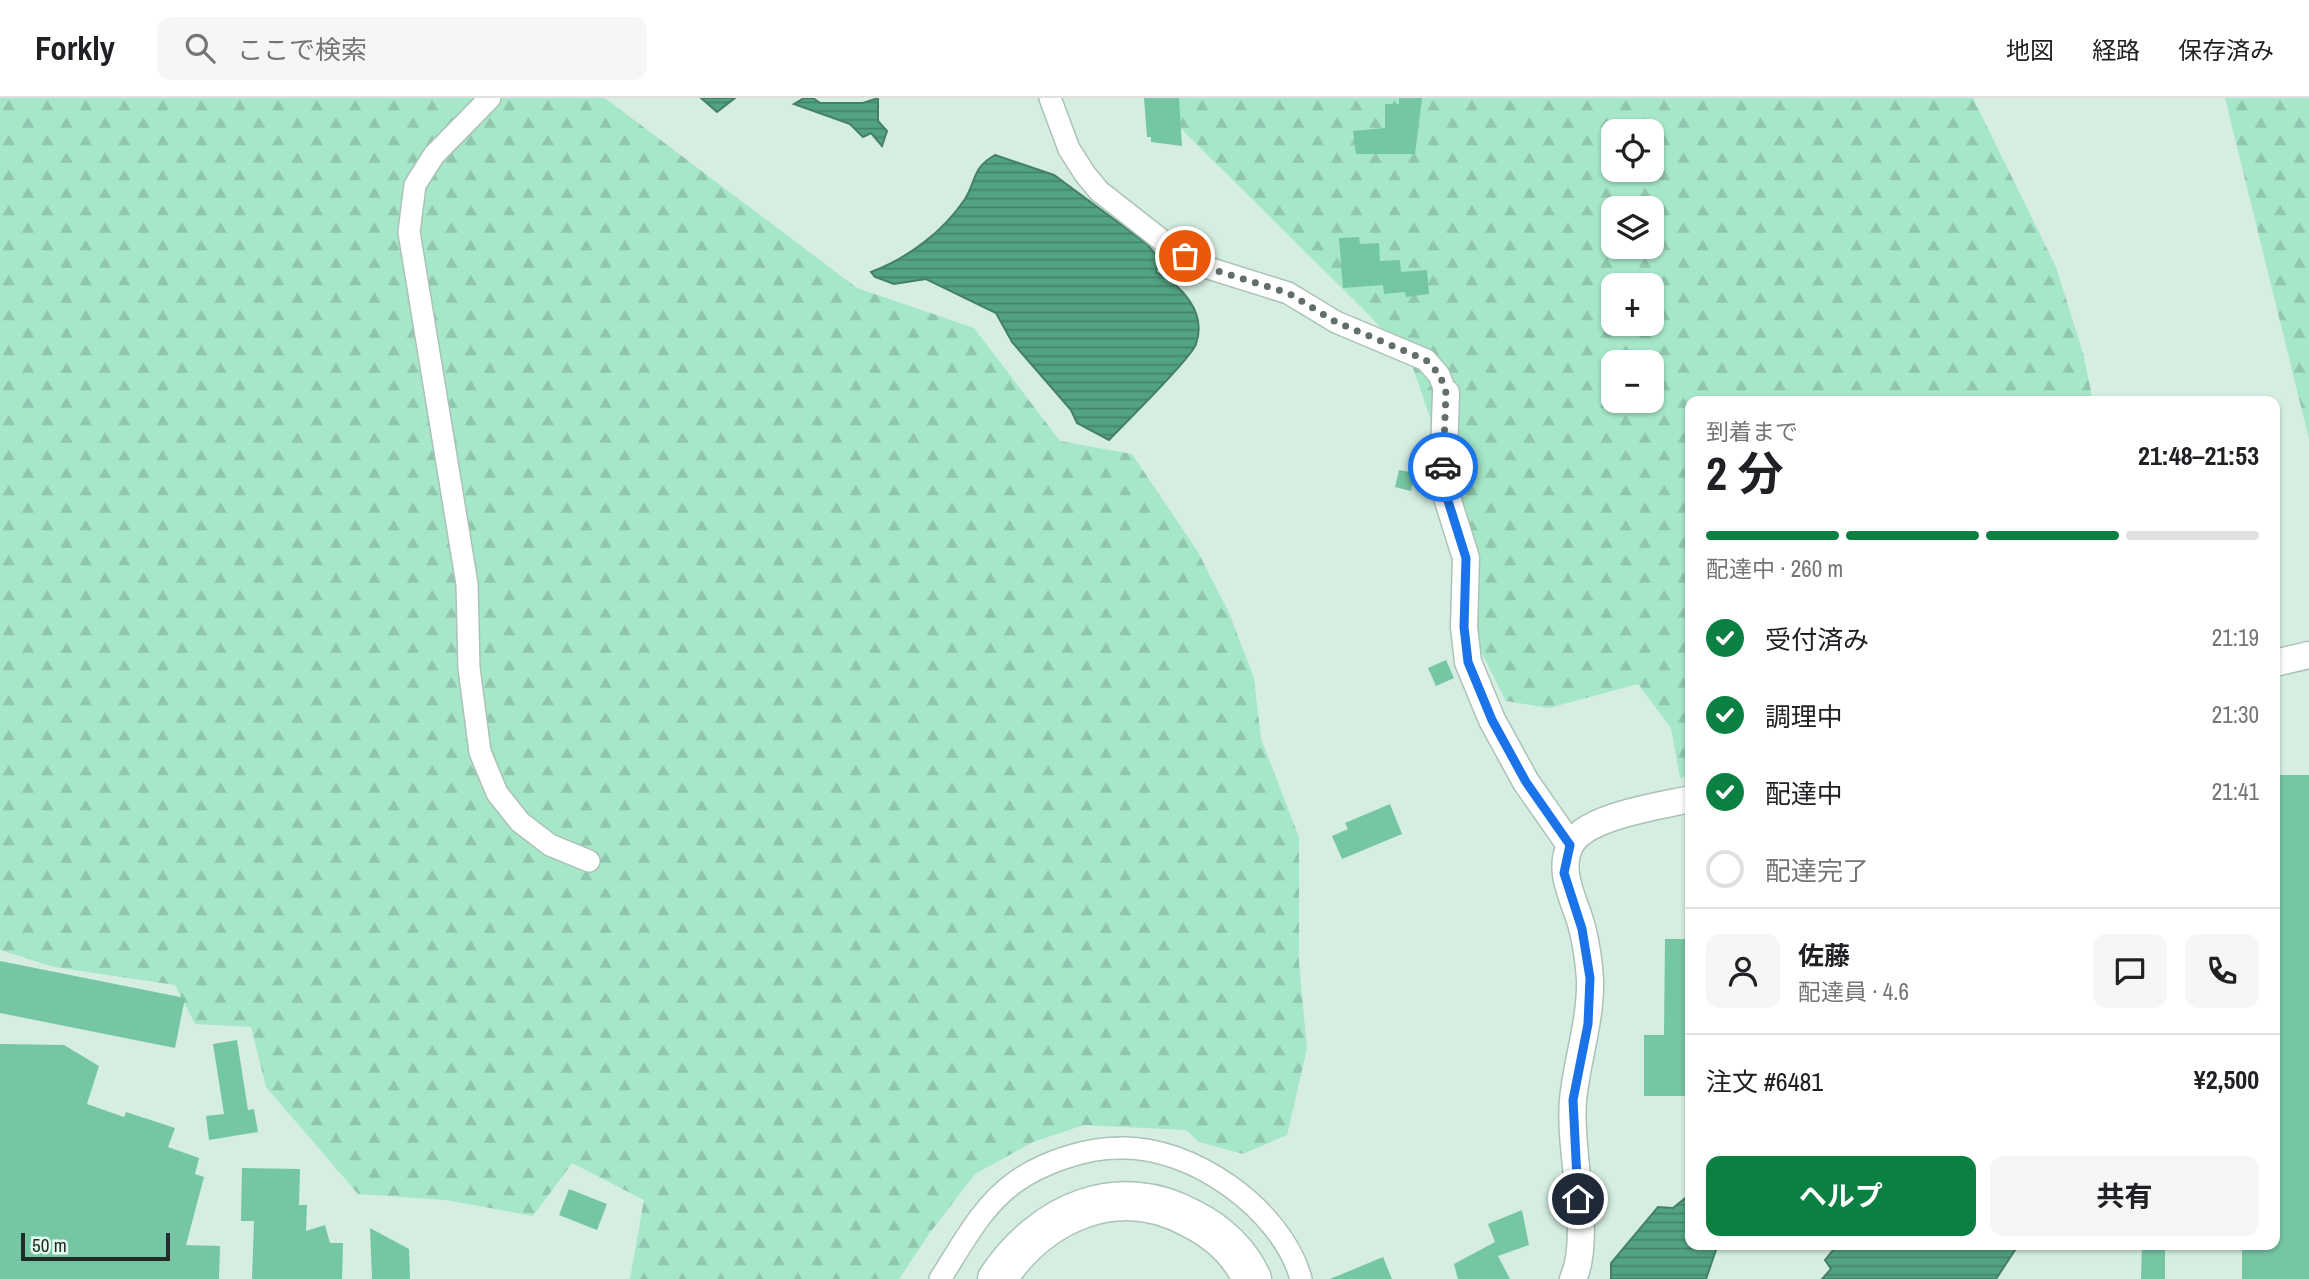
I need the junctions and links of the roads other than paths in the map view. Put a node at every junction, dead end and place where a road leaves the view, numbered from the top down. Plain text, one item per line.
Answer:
1 (490, 98) edge
2 (1050, 98) edge
3 (1446, 393) joint
4 (2309, 655) edge
5 (2280, 662) edge
6 (1685, 800) edge
7 (1570, 845) junction
8 (589, 861) dead end
9 (940, 1279) edge
10 (997, 1279) edge
11 (1028, 1279) edge
12 (1228, 1279) edge
13 (1252, 1279) edge
14 (1301, 1279) edge
15 (1573, 1279) edge

1 - 8 street
2 - 3 street
3 - 7 street
4 - 5 street
6 - 7 street
7 - 15 street
9 - 14 street
10 - 13 highway
11 - 12 highway

